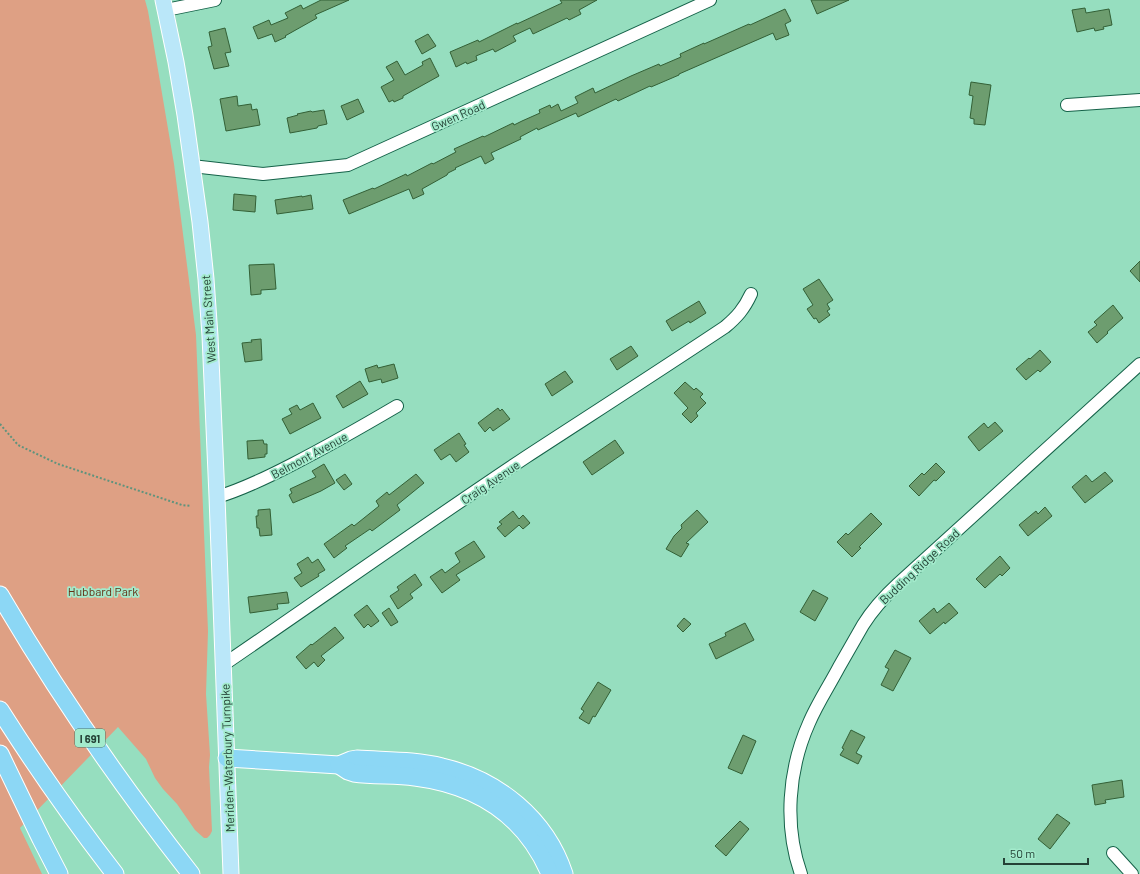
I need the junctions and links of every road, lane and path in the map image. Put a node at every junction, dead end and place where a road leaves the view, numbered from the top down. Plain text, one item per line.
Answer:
1 (215, 0) edge
2 (710, 0) edge
3 (164, 5) edge
4 (1140, 100) edge
5 (1067, 105) dead end
6 (192, 166) junction
7 (751, 294) dead end
8 (1140, 364) edge
9 (397, 406) dead end
10 (0, 424) edge
11 (217, 497) junction
12 (191, 506) dead end
13 (0, 595) edge
14 (222, 641) joint
15 (223, 665) junction
16 (0, 710) edge
17 (0, 754) edge
18 (227, 758) junction
19 (339, 765) junction
20 (162, 837) junction
21 (1113, 853) dead end
22 (59, 874) edge
23 (115, 874) edge
24 (191, 874) edge
25 (204, 874) edge
26 (231, 874) edge
27 (550, 874) edge
28 (564, 874) edge
29 (801, 874) edge
30 (1132, 874) edge

1 - 3 street
2 - 6 street, Gwen Road
3 - 6 main road, West Main Street
4 - 5 street
6 - 11 main road, West Main Street
7 - 15 street, Craig Avenue
8 - 29 street, Budding Ridge Road
9 - 11 street, Belmont Avenue
10 - 12 path
11 - 14 main road, West Main Street
13 - 20 highway, I 691
14 - 15 main road, Meriden-Waterbury Turnpike
15 - 18 main road, Meriden-Waterbury Turnpike
16 - 23 highway
17 - 22 highway
18 - 19 highway
18 - 26 main road, Meriden-Waterbury Turnpike
19 - 27 highway
19 - 28 highway
20 - 24 highway, I 691
20 - 25 highway
21 - 30 street

